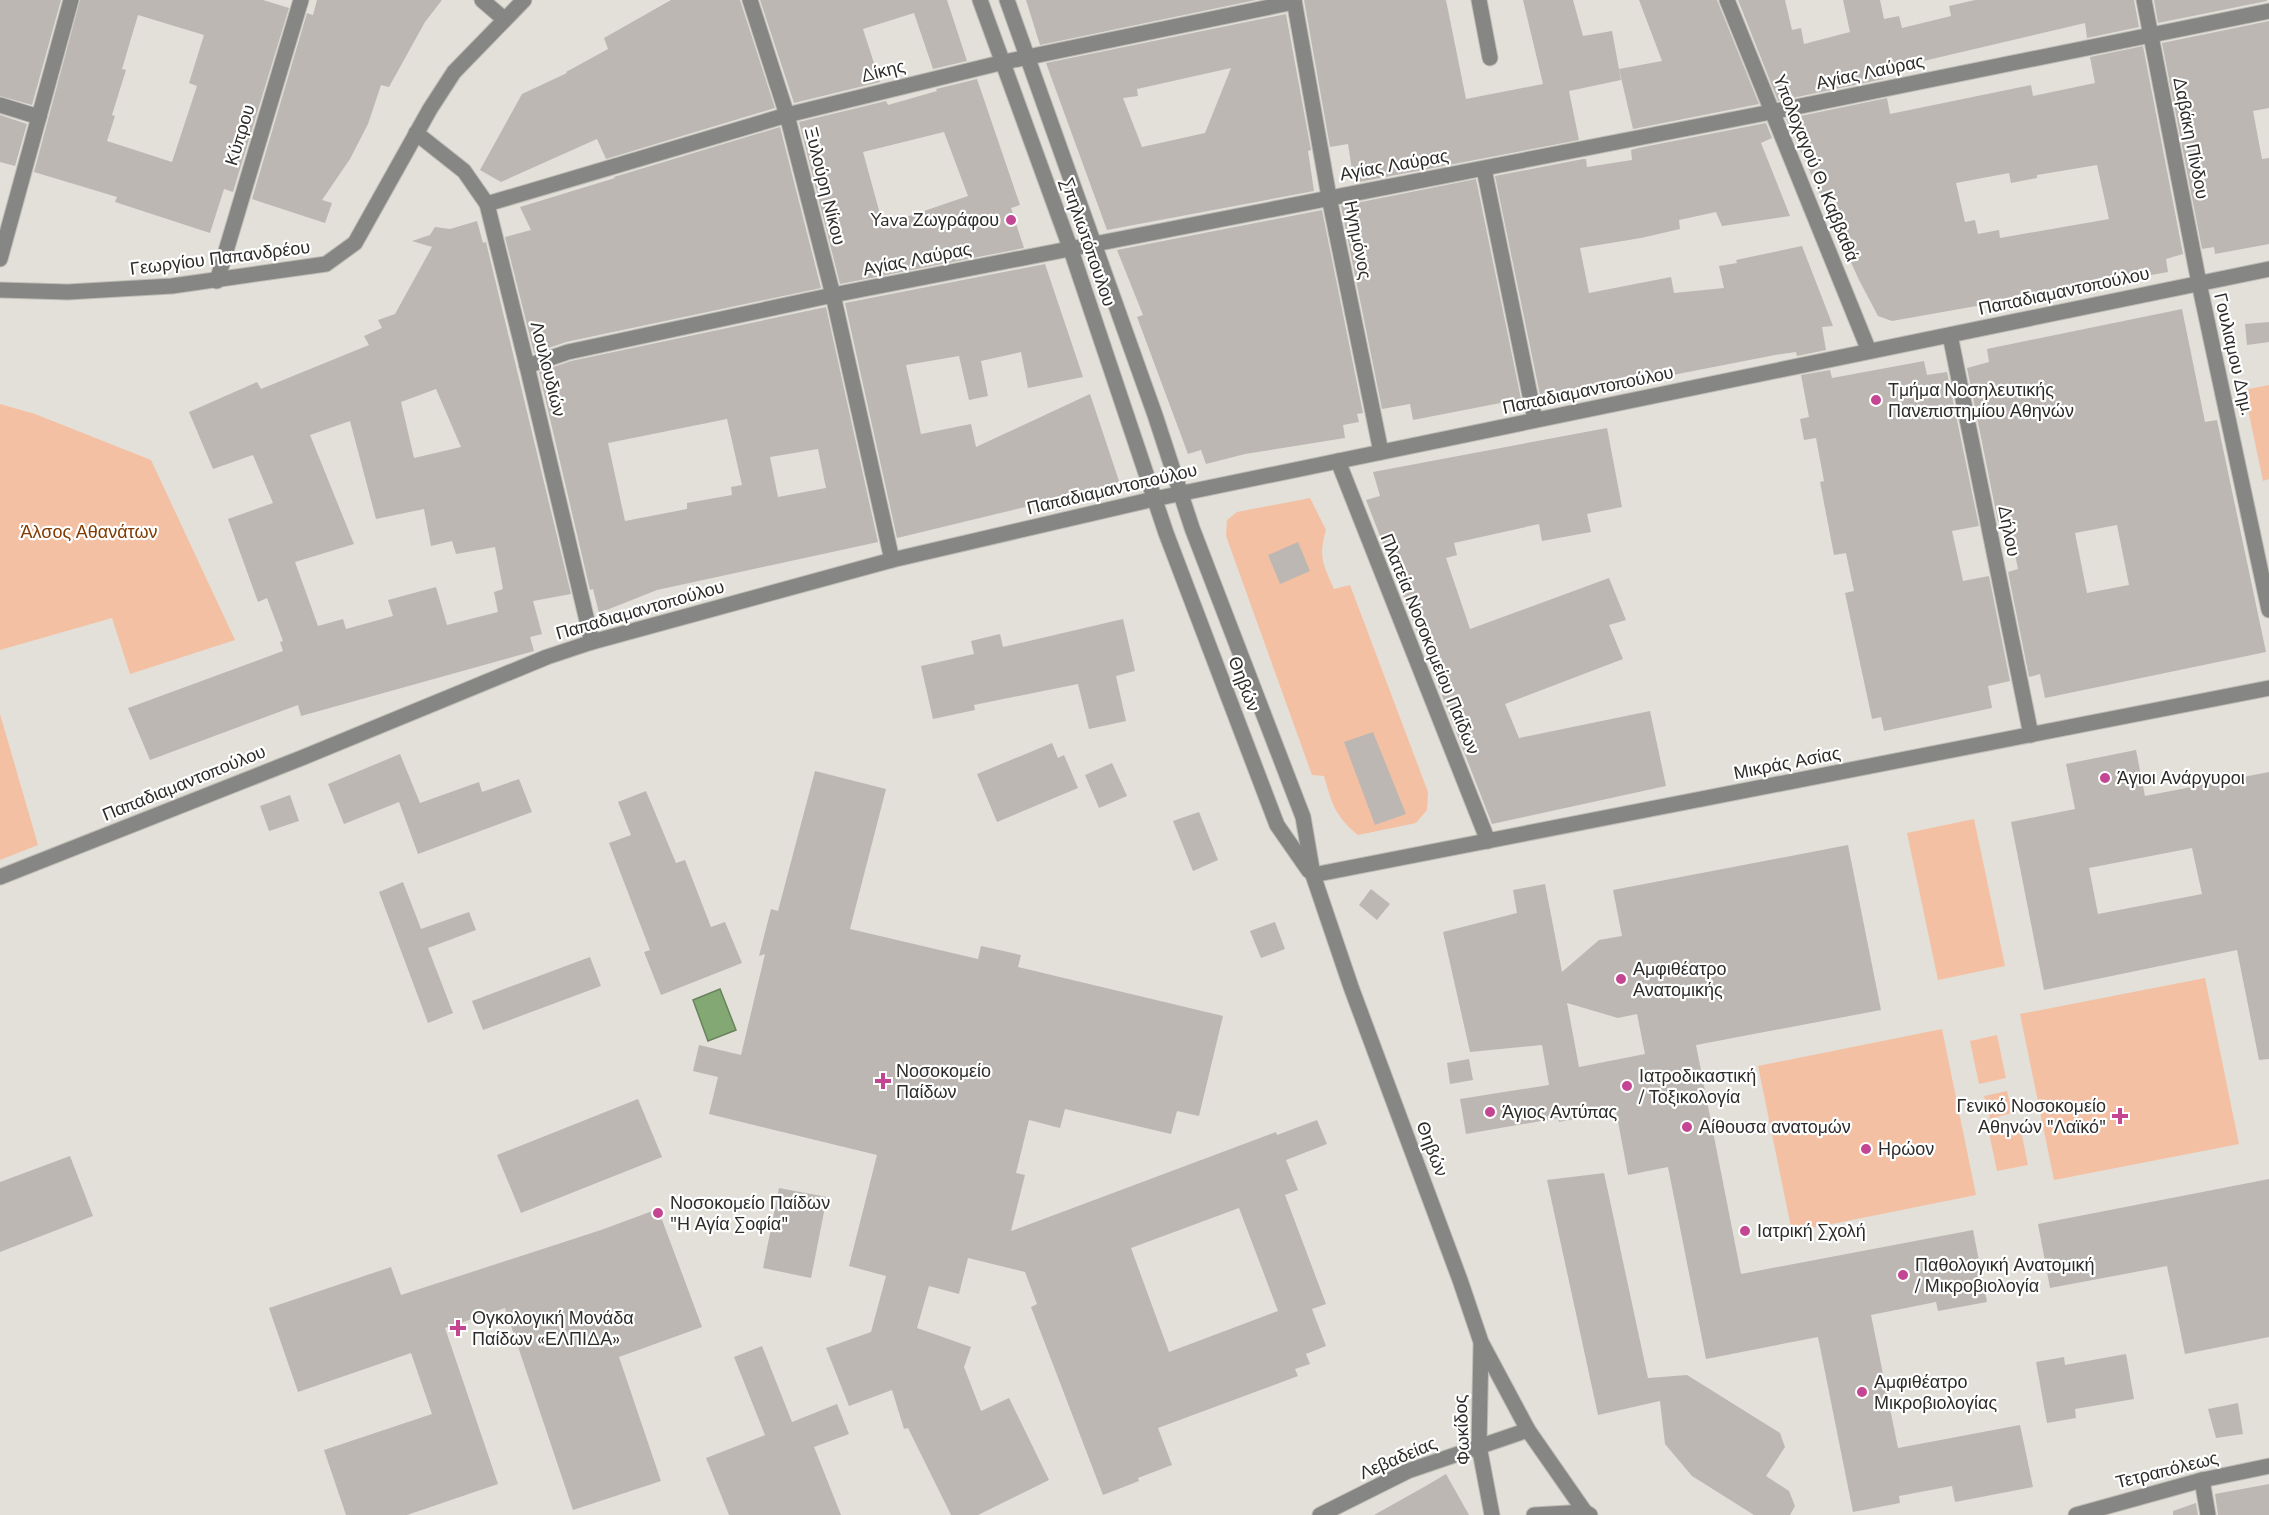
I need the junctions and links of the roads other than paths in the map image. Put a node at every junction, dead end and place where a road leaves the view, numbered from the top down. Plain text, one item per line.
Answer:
1 (71, 0) edge
2 (301, 0) edge
3 (482, 0) edge
4 (524, 0) edge
5 (750, 0) edge
6 (980, 0) edge
7 (1007, 0) edge
8 (1479, 0) edge
9 (1727, 0) edge
10 (2144, 0) edge
11 (1294, 1) edge
12 (2269, 11) edge
13 (504, 19) junction
14 (2151, 34) junction
15 (1028, 57) junction
16 (1490, 58) dead end
17 (1004, 62) junction
18 (0, 105) edge
19 (1771, 112) junction
20 (787, 115) junction
21 (39, 117) junction
22 (416, 133) junction
23 (1484, 169) junction
24 (1329, 197) junction
25 (487, 204) junction
26 (1094, 245) junction
27 (1071, 250) junction
28 (0, 259) edge
29 (2269, 269) edge
30 (217, 280) junction
31 (2199, 283) junction
32 (0, 290) edge
33 (833, 295) junction
34 (1950, 335) junction
35 (1869, 351) junction
36 (527, 366) junction
37 (1535, 420) junction
38 (1381, 452) junction
39 (1338, 461) junction
40 (1180, 493) junction
41 (1154, 499) junction
42 (892, 560) junction
43 (2269, 610) edge
44 (592, 642) junction
45 (2269, 688) edge
46 (2031, 735) junction
47 (1488, 841) junction
48 (1313, 875) junction
49 (0, 877) edge
50 (1481, 1342) junction
51 (1528, 1430) junction
52 (1479, 1446) junction
53 (2269, 1466) edge
54 (2202, 1480) junction
55 (1587, 1513) edge
56 (1320, 1515) edge
57 (1492, 1515) edge
58 (1534, 1515) edge
59 (2076, 1515) edge
60 (2208, 1515) edge

1 - 21 street
2 - 30 street, Κύπρου
3 - 13 street
4 - 13 street, Γεωργίου Παπανδρέου
5 - 20 street, Ξυλούρη Νίκου
6 - 17 street, Σπηλιωτόπουλου
7 - 15 street, Σπηλιωτόπουλου
8 - 16 street
9 - 19 street, Υπολοχαγού Θ. Καββαθά
10 - 14 street, Δαβάκη Πίνδου
11 - 15 street, Δίκης
11 - 24 street, Ηγημόνος
12 - 14 street, Αγίας Λαύρας
13 - 22 street, Γεωργίου Παπανδρέου
14 - 19 street, Αγίας Λαύρας
14 - 31 street, Δαβάκη Πίνδου
15 - 17 street, Δίκης
15 - 26 street, Σπηλιωτόπουλου
17 - 20 street, Δίκης
17 - 27 street, Σπηλιωτόπουλου
18 - 21 street
19 - 23 street, Αγίας Λαύρας
19 - 35 street, Υπολοχαγού Θ. Καββαθά
20 - 25 street, Δίκης
20 - 33 street, Ξυλούρη Νίκου
21 - 28 street
22 - 25 street, Λουλουδιών
22 - 30 street, Γεωργίου Παπανδρέου
23 - 24 street, Αγίας Λαύρας
23 - 37 street
24 - 26 street, Αγίας Λαύρας
24 - 38 street, Ηγημόνος
25 - 36 street, Λουλουδιών
26 - 27 street, Αγίας Λαύρας
26 - 40 street, Σπηλιωτόπουλου
27 - 33 street, Αγίας Λαύρας
27 - 41 street, Σπηλιωτόπουλου
29 - 31 street, Παπαδιαμαντοπούλου
30 - 32 street, Γεωργίου Παπανδρέου
31 - 34 street, Παπαδιαμαντοπούλου
31 - 43 street, Γουλιαμου Δημ.
33 - 36 street, Αγίας Λαύρας
33 - 42 street, Ξυλούρη Νίκου
34 - 35 street, Παπαδιαμαντοπούλου
34 - 46 street, Δήλου
35 - 37 street, Παπαδιαμαντοπούλου
36 - 44 street, Λουλουδιών
37 - 38 street, Παπαδιαμαντοπούλου
38 - 39 street, Παπαδιαμαντοπούλου
39 - 40 street, Παπαδιαμαντοπούλου
39 - 47 street, Πλατεία Νοσοκομείου Παίδων
40 - 41 street, Παπαδιαμαντοπούλου
40 - 48 street, Θηβών
41 - 42 street, Παπαδιαμαντοπούλου
41 - 48 street, Θηβών
42 - 44 street, Παπαδιαμαντοπούλου
44 - 49 street, Παπαδιαμαντοπούλου
45 - 46 street, Μικράς Ασίας
46 - 47 street, Μικράς Ασίας
47 - 48 street, Μικράς Ασίας
48 - 50 street, Θηβών
50 - 51 street, Θηβών
50 - 52 street, Φωκίδος
51 - 52 street, Λεβαδείας
51 - 55 street, Θηβών
52 - 56 street, Λεβαδείας
52 - 57 street, Φωκίδος
53 - 54 street, Τετραπόλεως
54 - 59 street, Τετραπόλεως
54 - 60 street
55 - 58 street

